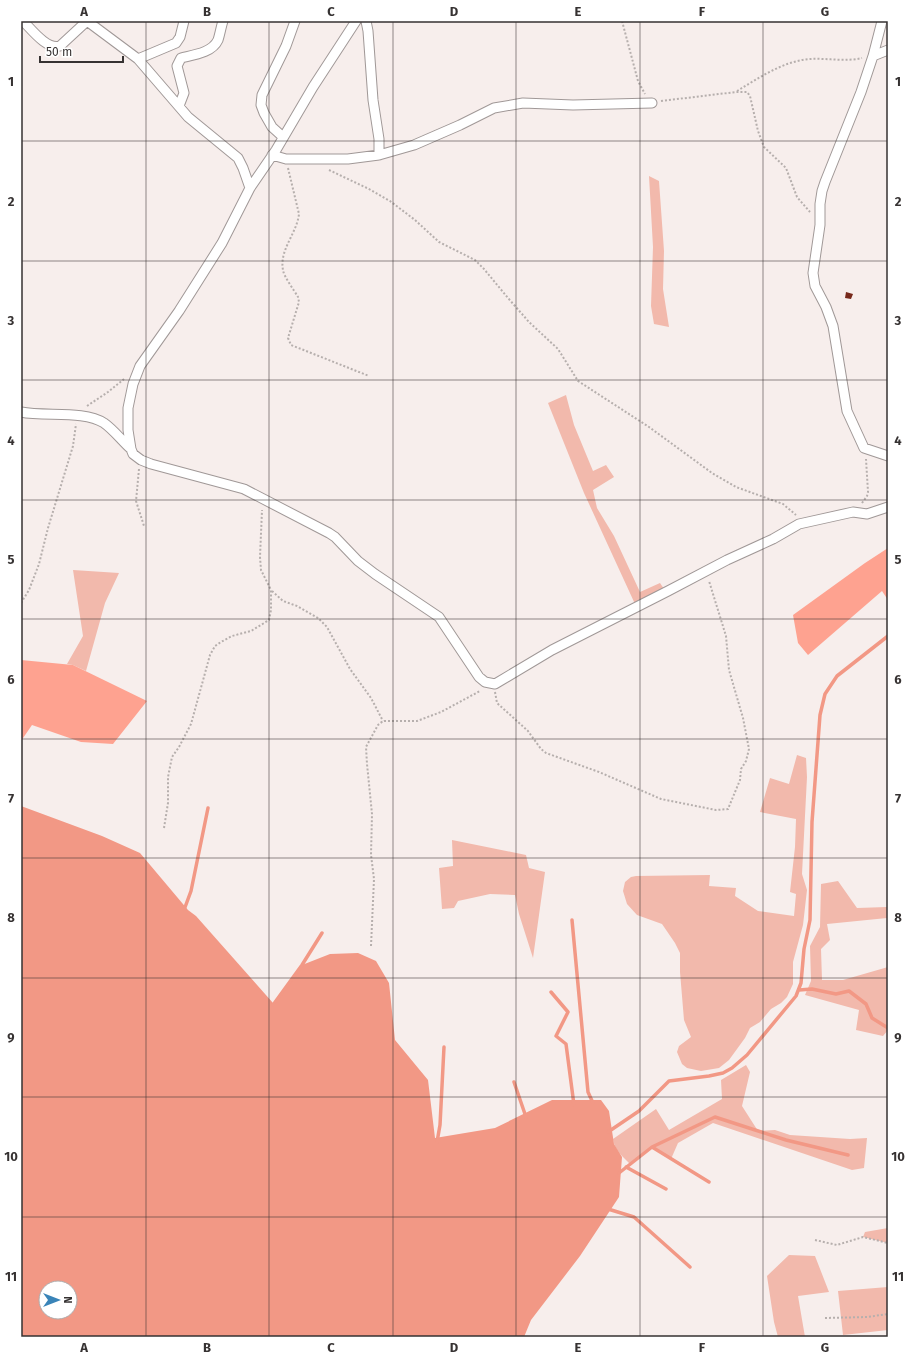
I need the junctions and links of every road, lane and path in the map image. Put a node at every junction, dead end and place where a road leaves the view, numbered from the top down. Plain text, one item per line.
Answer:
1 (23, 21) edge
2 (87, 21) edge
3 (184, 21) edge
4 (223, 21) edge
5 (295, 21) edge
6 (356, 21) edge
7 (366, 21) edge
8 (622, 21) edge
9 (882, 21) edge
10 (888, 50) edge
11 (873, 56) junction
12 (138, 58) junction
13 (736, 92) junction
14 (652, 103) junction
15 (179, 106) junction
16 (283, 137) junction
17 (272, 155) junction
18 (379, 155) junction
19 (286, 159) junction
20 (332, 171) dead end
21 (250, 188) junction
22 (820, 225) junction
23 (140, 366) junction
24 (369, 376) dead end
25 (21, 412) edge
26 (78, 415) junction
27 (864, 448) junction
28 (131, 449) junction
29 (888, 456) edge
30 (140, 460) junction
31 (263, 498) junction
32 (888, 507) edge
33 (853, 512) junction
34 (804, 522) junction
35 (144, 526) dead end
36 (705, 571) junction
37 (271, 590) junction
38 (21, 603) edge
39 (494, 684) junction
40 (383, 721) junction
41 (164, 828) dead end
42 (371, 946) dead end
43 (815, 1240) dead end
44 (888, 1243) edge
45 (888, 1314) edge
46 (825, 1318) dead end

1 - 2 street
2 - 12 street
3 - 12 street
4 - 15 street
5 - 16 street
6 - 16 street
7 - 18 street
8 - 14 path
9 - 11 street
10 - 11 street
11 - 13 path
11 - 22 street
12 - 15 street
13 - 14 path
13 - 22 path
14 - 18 street
15 - 21 street
16 - 17 street
17 - 19 street
17 - 21 street
18 - 19 street
19 - 24 path
20 - 34 path
21 - 23 street
22 - 27 street
23 - 26 path
23 - 28 street
25 - 26 street
26 - 28 street
26 - 38 path
27 - 29 street
27 - 33 path
28 - 30 street
30 - 31 street
30 - 35 path
31 - 37 path
31 - 39 street
32 - 33 street
33 - 34 street
34 - 36 street
36 - 39 street
36 - 39 path
37 - 40 path
37 - 41 path
39 - 40 path
40 - 42 path
43 - 44 path
45 - 46 path

